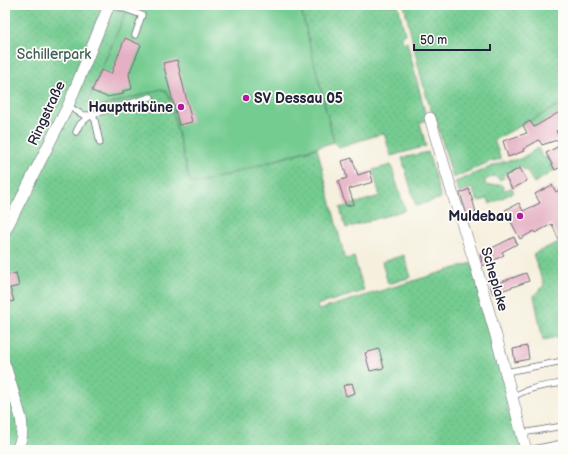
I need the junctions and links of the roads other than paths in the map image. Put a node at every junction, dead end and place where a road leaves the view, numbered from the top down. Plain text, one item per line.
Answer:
1 (109, 5) edge
2 (113, 5) edge
3 (135, 35) dead end
4 (151, 97) dead end
5 (68, 106) junction
6 (91, 115) junction
7 (430, 118) dead end
8 (76, 132) dead end
9 (100, 143) dead end
10 (5, 231) edge
11 (563, 361) edge
12 (5, 365) edge
13 (506, 372) junction
14 (563, 383) edge
15 (512, 398) junction
16 (563, 426) edge
17 (522, 433) junction
18 (563, 443) edge
19 (19, 449) edge
20 (527, 450) edge

1 - 5 street, Ringstraße
2 - 3 lane
4 - 6 lane
5 - 6 lane
5 - 10 street, Ringstraße
6 - 8 lane
6 - 9 lane
7 - 13 street, Scheplake
11 - 13 lane
12 - 19 street
13 - 15 street, Scheplake
14 - 15 lane
15 - 17 street, Scheplake
16 - 17 lane
17 - 20 street, Scheplake
18 - 20 lane

